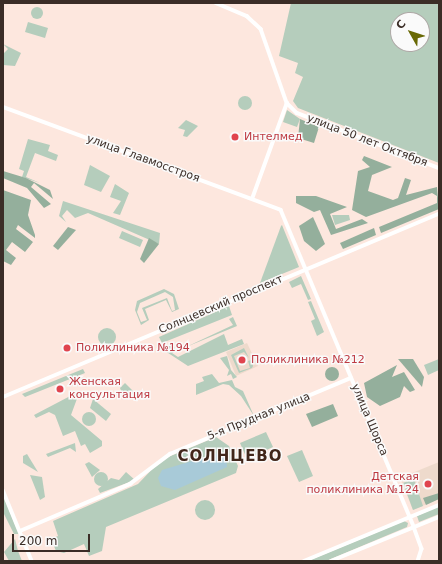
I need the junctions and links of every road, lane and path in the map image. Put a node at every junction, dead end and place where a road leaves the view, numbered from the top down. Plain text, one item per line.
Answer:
1 (216, 3) edge
2 (287, 103) junction
3 (3, 107) edge
4 (439, 168) edge
5 (252, 199) junction
6 (282, 212) joint
7 (439, 214) edge
8 (305, 270) junction
9 (351, 378) junction
10 (3, 397) edge
11 (3, 490) edge
12 (439, 504) edge
13 (410, 517) junction
14 (439, 517) edge
15 (414, 527) junction
16 (20, 531) junction
17 (32, 561) edge
18 (304, 561) edge
19 (331, 561) edge
20 (418, 561) edge

1 - 2 street
2 - 4 street, улица 50 лет Октября
2 - 5 street
3 - 5 street, улица Главмосстроя
5 - 6 street, улица Главмосстроя
6 - 8 street, улица Щорса
7 - 8 street, Солнцевский проспект
8 - 9 street, улица Щорса
8 - 10 street, Солнцевский проспект
9 - 13 street, улица Щорса
9 - 16 street, 5-я Прудная улица
11 - 16 street
12 - 13 street
13 - 15 street, улица Щорса
13 - 18 street
14 - 15 street
15 - 19 street
15 - 20 street, улица Щорса
16 - 17 street

